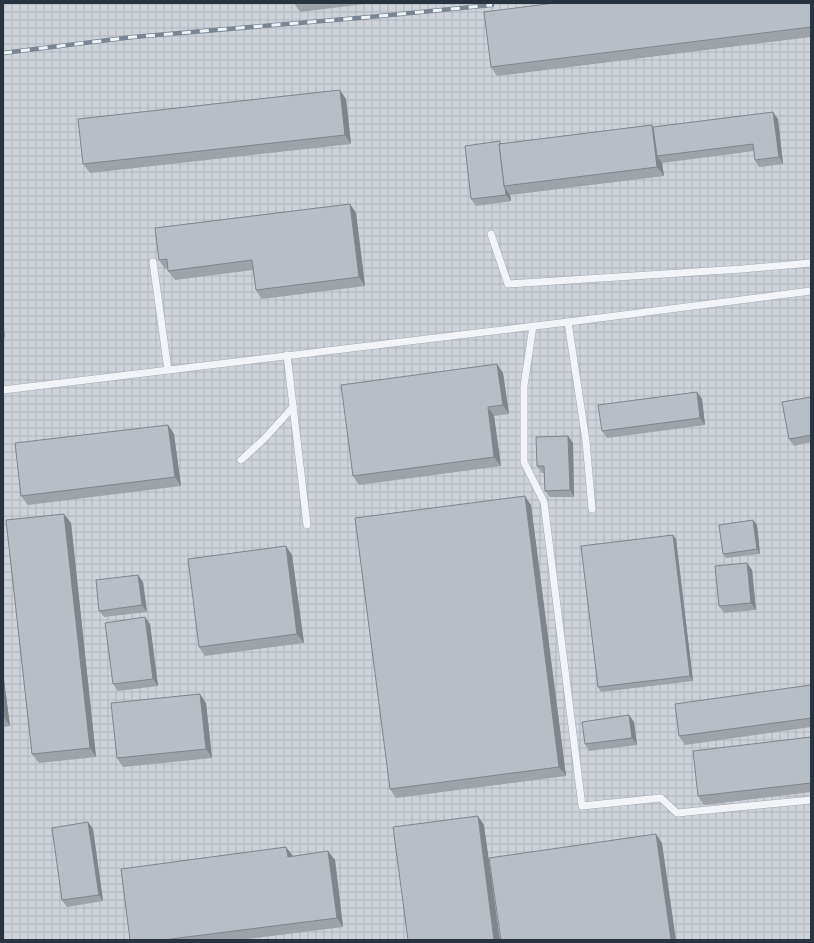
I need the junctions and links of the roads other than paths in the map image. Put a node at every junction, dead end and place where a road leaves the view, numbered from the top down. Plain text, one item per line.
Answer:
1 (491, 234) dead end
2 (153, 262) dead end
3 (811, 263) edge
4 (811, 291) edge
5 (568, 322) junction
6 (533, 326) junction
7 (287, 355) junction
8 (168, 370) junction
9 (3, 390) edge
10 (293, 407) junction
11 (241, 460) dead end
12 (592, 509) dead end
13 (307, 525) dead end
14 (811, 800) edge

1 - 3 lane
2 - 8 lane
4 - 5 lane
5 - 6 lane
5 - 12 lane
6 - 7 lane
6 - 14 lane
7 - 8 lane
7 - 10 lane
8 - 9 lane
10 - 11 lane
10 - 13 lane

